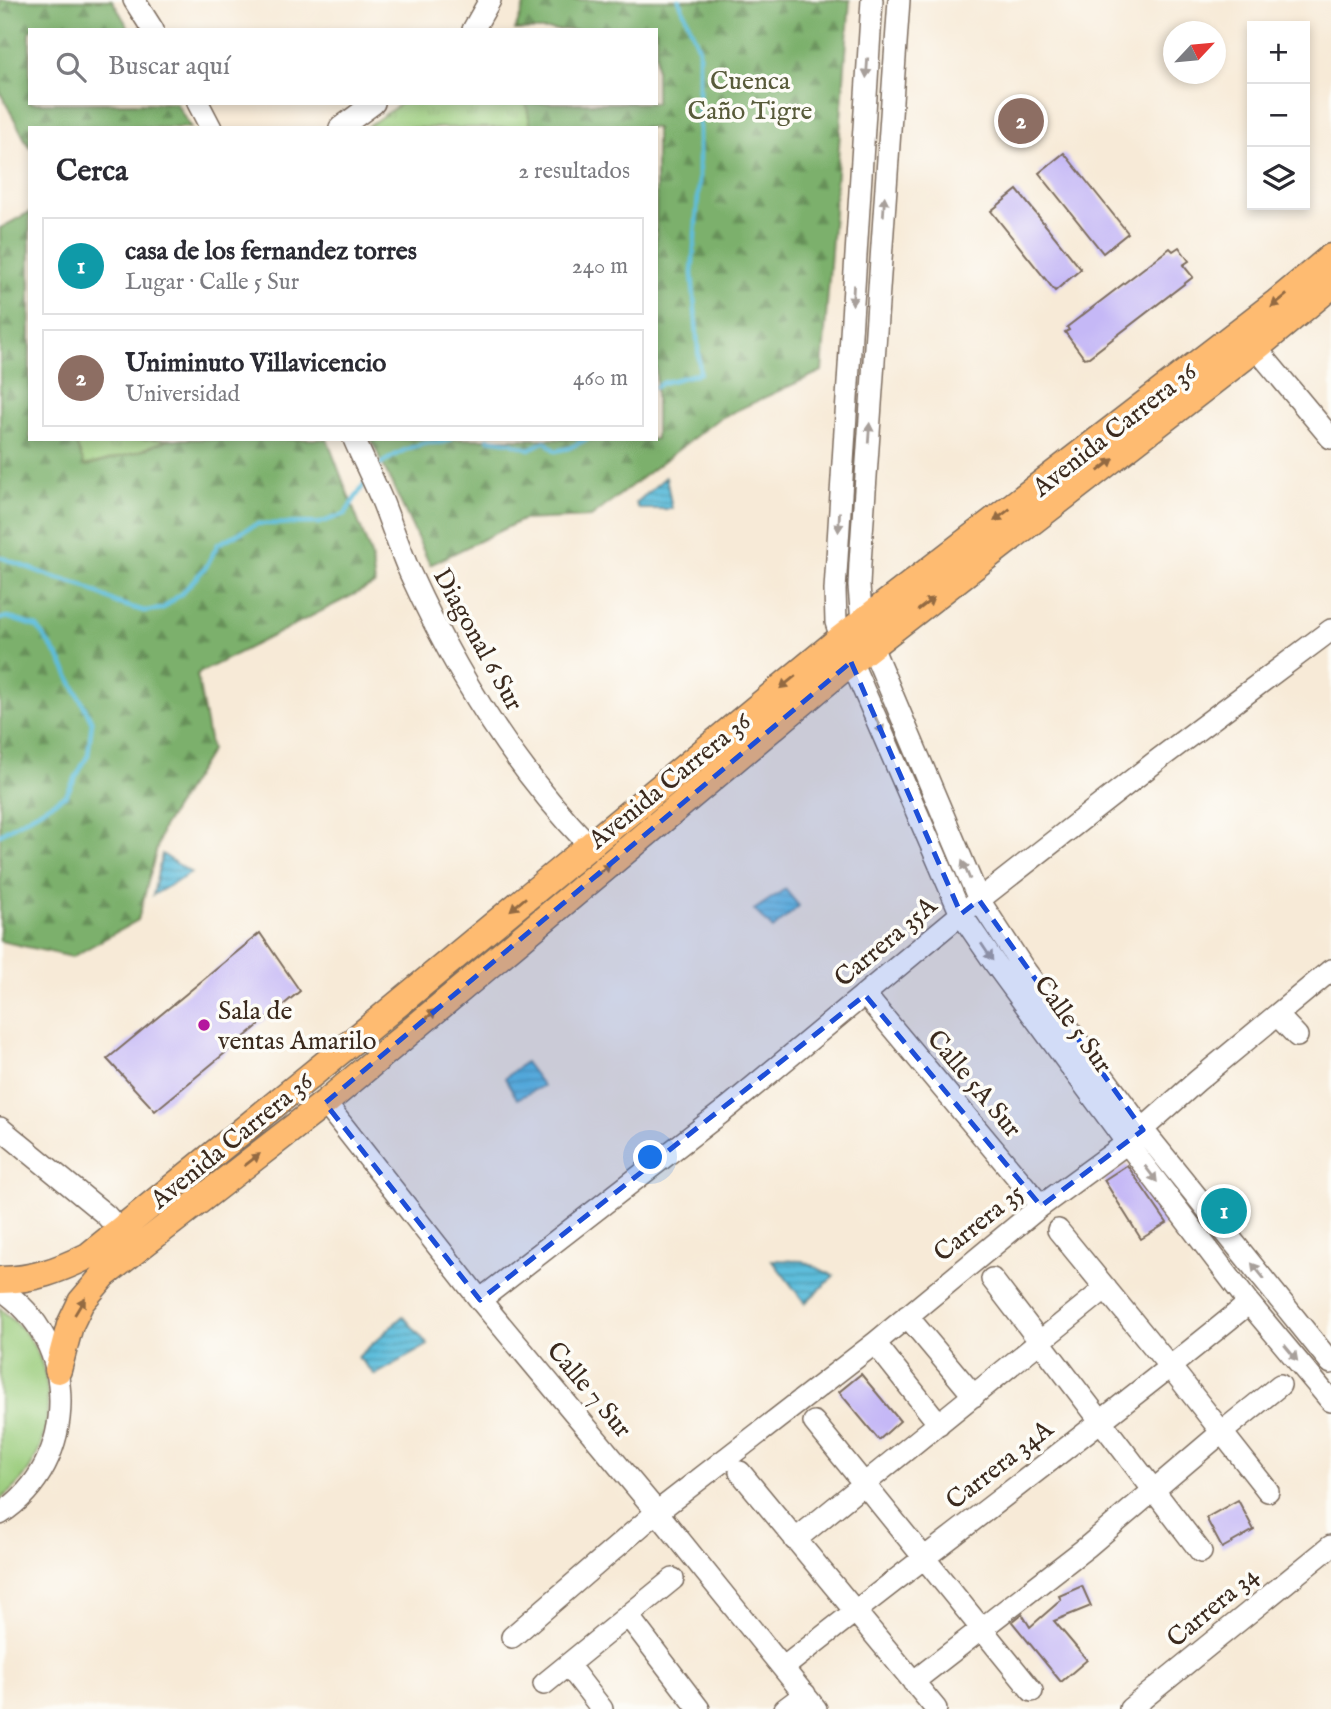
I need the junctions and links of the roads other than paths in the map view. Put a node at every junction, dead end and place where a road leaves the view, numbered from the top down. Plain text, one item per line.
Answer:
1 (134, 0) edge
2 (490, 0) edge
3 (872, 0) edge
4 (899, 0) edge
5 (152, 28) edge
6 (474, 28) edge
7 (199, 105) edge
8 (371, 105) edge
9 (210, 126) edge
10 (343, 126) edge
11 (1331, 257) edge
12 (1331, 286) edge
13 (1256, 348) junction
14 (1331, 438) edge
15 (355, 441) edge
16 (1331, 630) edge
17 (857, 643) junction
18 (589, 845) junction
19 (979, 900) junction
20 (961, 914) junction
21 (1331, 970) edge
22 (866, 995) junction
23 (1277, 1016) junction
24 (1297, 1036) dead end
25 (325, 1103) junction
26 (0, 1128) edge
27 (1135, 1137) junction
28 (1041, 1206) junction
29 (1058, 1230) dead end
30 (120, 1231) junction
31 (992, 1279) dead end
32 (0, 1280) edge
33 (1106, 1287) junction
34 (0, 1289) edge
35 (480, 1300) junction
36 (1250, 1303) junction
37 (907, 1316) junction
38 (875, 1343) junction
39 (1040, 1343) junction
40 (1331, 1363) edge
41 (1171, 1367) junction
42 (58, 1370) junction
43 (1280, 1385) dead end
44 (974, 1396) junction
45 (1331, 1401) edge
46 (1100, 1420) junction
47 (814, 1422) dead end
48 (939, 1424) junction
49 (1222, 1432) junction
50 (740, 1472) dead end
51 (864, 1483) junction
52 (1154, 1488) junction
53 (1268, 1491) dead end
54 (657, 1512) junction
55 (0, 1514) edge
56 (795, 1540) junction
57 (1331, 1546) edge
58 (1201, 1552) dead end
59 (925, 1557) junction
60 (673, 1579) dead end
61 (854, 1611) junction
62 (629, 1617) junction
63 (982, 1628) junction
64 (512, 1637) dead end
65 (568, 1665) junction
66 (783, 1668) junction
67 (913, 1682) junction
68 (544, 1684) dead end
69 (1032, 1691) dead end
70 (810, 1702) edge
71 (602, 1709) edge
72 (699, 1709) edge
73 (785, 1709) edge
74 (936, 1709) edge
75 (1130, 1709) edge

1 - 5 street
2 - 6 street
3 -> 17 street
17 -> 4 street
7 - 9 street
8 - 10 street
11 -> 17 main road, Avenida Carrera 36
12 - 13 main road, Avenida Carrera 36
13 - 14 street
17 -> 13 main road, Avenida Carrera 36
15 - 18 street, Diagonal 6 Sur
16 - 19 street, Carrera 35A
17 -> 18 main road, Avenida Carrera 36
19 -> 17 street, Calle 5 Sur
17 -> 20 street, Calle 5 Sur
25 -> 17 main road, Avenida Carrera 36
18 -> 30 main road, Avenida Carrera 36
19 - 20 street, Carrera 35A
19 - 27 street, Calle 5 Sur
20 - 22 street, Carrera 35A
20 -> 27 street, Calle 5 Sur
21 - 23 street, Carrera 35
22 - 28 street, Calle 5A Sur
22 - 35 street, Carrera 35A
23 - 24 street
23 - 27 street, Carrera 35
25 - 35 street, Calle 7 Sur
42 -> 25 main road, Avenida Carrera 36
26 - 30 street
27 - 28 street, Carrera 35
27 -> 36 street, Calle 5 Sur
40 -> 27 street, Calle 5 Sur
28 - 37 street, Carrera 35
29 - 33 street
30 - 32 main road, Avenida Carrera 36
31 - 39 street
33 - 39 street
33 - 41 street
34 - 42 street
35 - 54 street, Calle 7 Sur
36 - 41 street, Carrera 34A
36 -> 45 street, Calle 5 Sur
37 - 38 street, Carrera 35
37 - 44 street
38 - 48 street
38 - 54 street, Carrera 35
39 - 44 street
39 - 46 street
41 - 46 street, Carrera 34A
41 - 49 street
42 - 55 street
43 - 49 street
44 - 48 street
46 - 52 street
46 - 59 street, Carrera 34A
47 - 51 street
48 - 51 street
49 - 52 street
49 - 53 street
50 - 56 street
51 - 56 street
51 - 59 street
52 - 58 street
52 - 63 street
54 - 64 street, Carrera 35
54 - 66 street, Calle 7 Sur
56 - 61 street
57 - 75 street, Carrera 34
59 - 61 street, Carrera 34A
59 - 63 street
60 - 62 street
61 - 66 street, Carrera 34A
61 - 67 street
62 - 65 street
62 - 72 street
63 - 67 street
63 - 69 street
65 - 68 street
65 - 71 street
66 - 70 street, Calle 7 Sur
67 - 74 street
70 - 73 street

